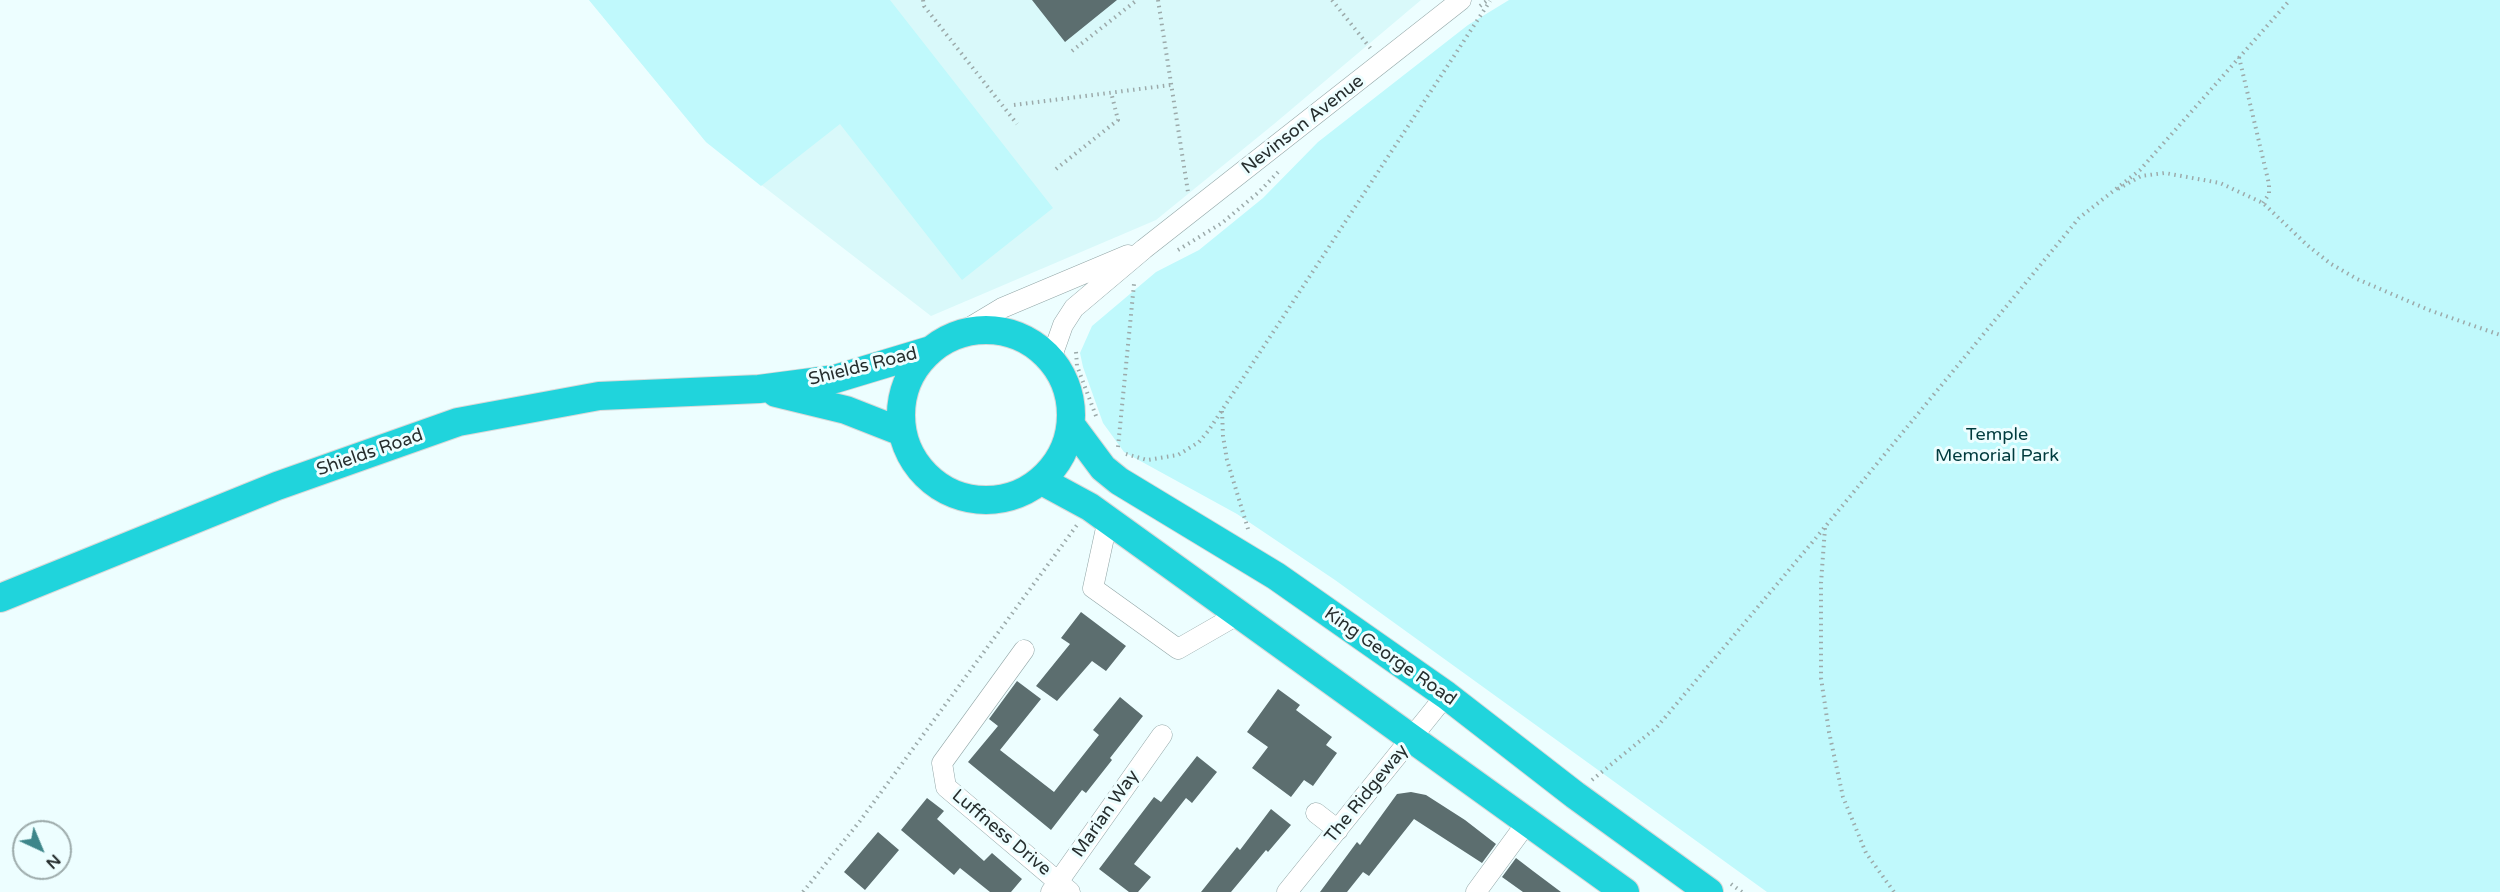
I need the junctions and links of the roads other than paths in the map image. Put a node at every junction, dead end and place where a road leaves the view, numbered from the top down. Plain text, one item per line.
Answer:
1 (1461, 0) edge
2 (1144, 249) junction
3 (957, 335) junction
4 (931, 350) junction
5 (1051, 359) junction
6 (759, 389) junction
7 (1071, 426) junction
8 (902, 432) junction
9 (1042, 481) junction
10 (1099, 513) junction
11 (0, 598) edge
12 (1239, 614) junction
13 (1024, 650) dead end
14 (1446, 695) junction
15 (1162, 735) dead end
16 (1412, 738) junction
17 (1316, 813) dead end
18 (1528, 820) junction
19 (1338, 830) junction
20 (1060, 889) edge
21 (1287, 892) edge
22 (1476, 892) edge
23 (1625, 892) edge
24 (1710, 892) edge

1 - 2 street, Nevinson Avenue
2 - 3 street, Nevinson Avenue
2 - 5 street, Nevinson Avenue
3 - 4 highway
3 - 5 highway
4 - 6 highway, Shields Road
4 - 8 highway
5 - 7 highway
6 - 8 highway, Shields Road
6 - 11 highway, Shields Road
7 - 9 highway
7 - 14 highway, King George Road
8 - 9 highway
9 - 10 highway
10 - 12 highway
10 - 12 street
12 - 16 highway
13 - 20 street, Luffness Drive
14 - 16 street, The Ridgeway
14 - 24 highway, King George Road
15 - 20 street, Marian Way
16 - 18 highway
16 - 19 street, The Ridgeway
17 - 19 street
18 - 22 street
18 - 23 highway
19 - 21 street, The Ridgeway

